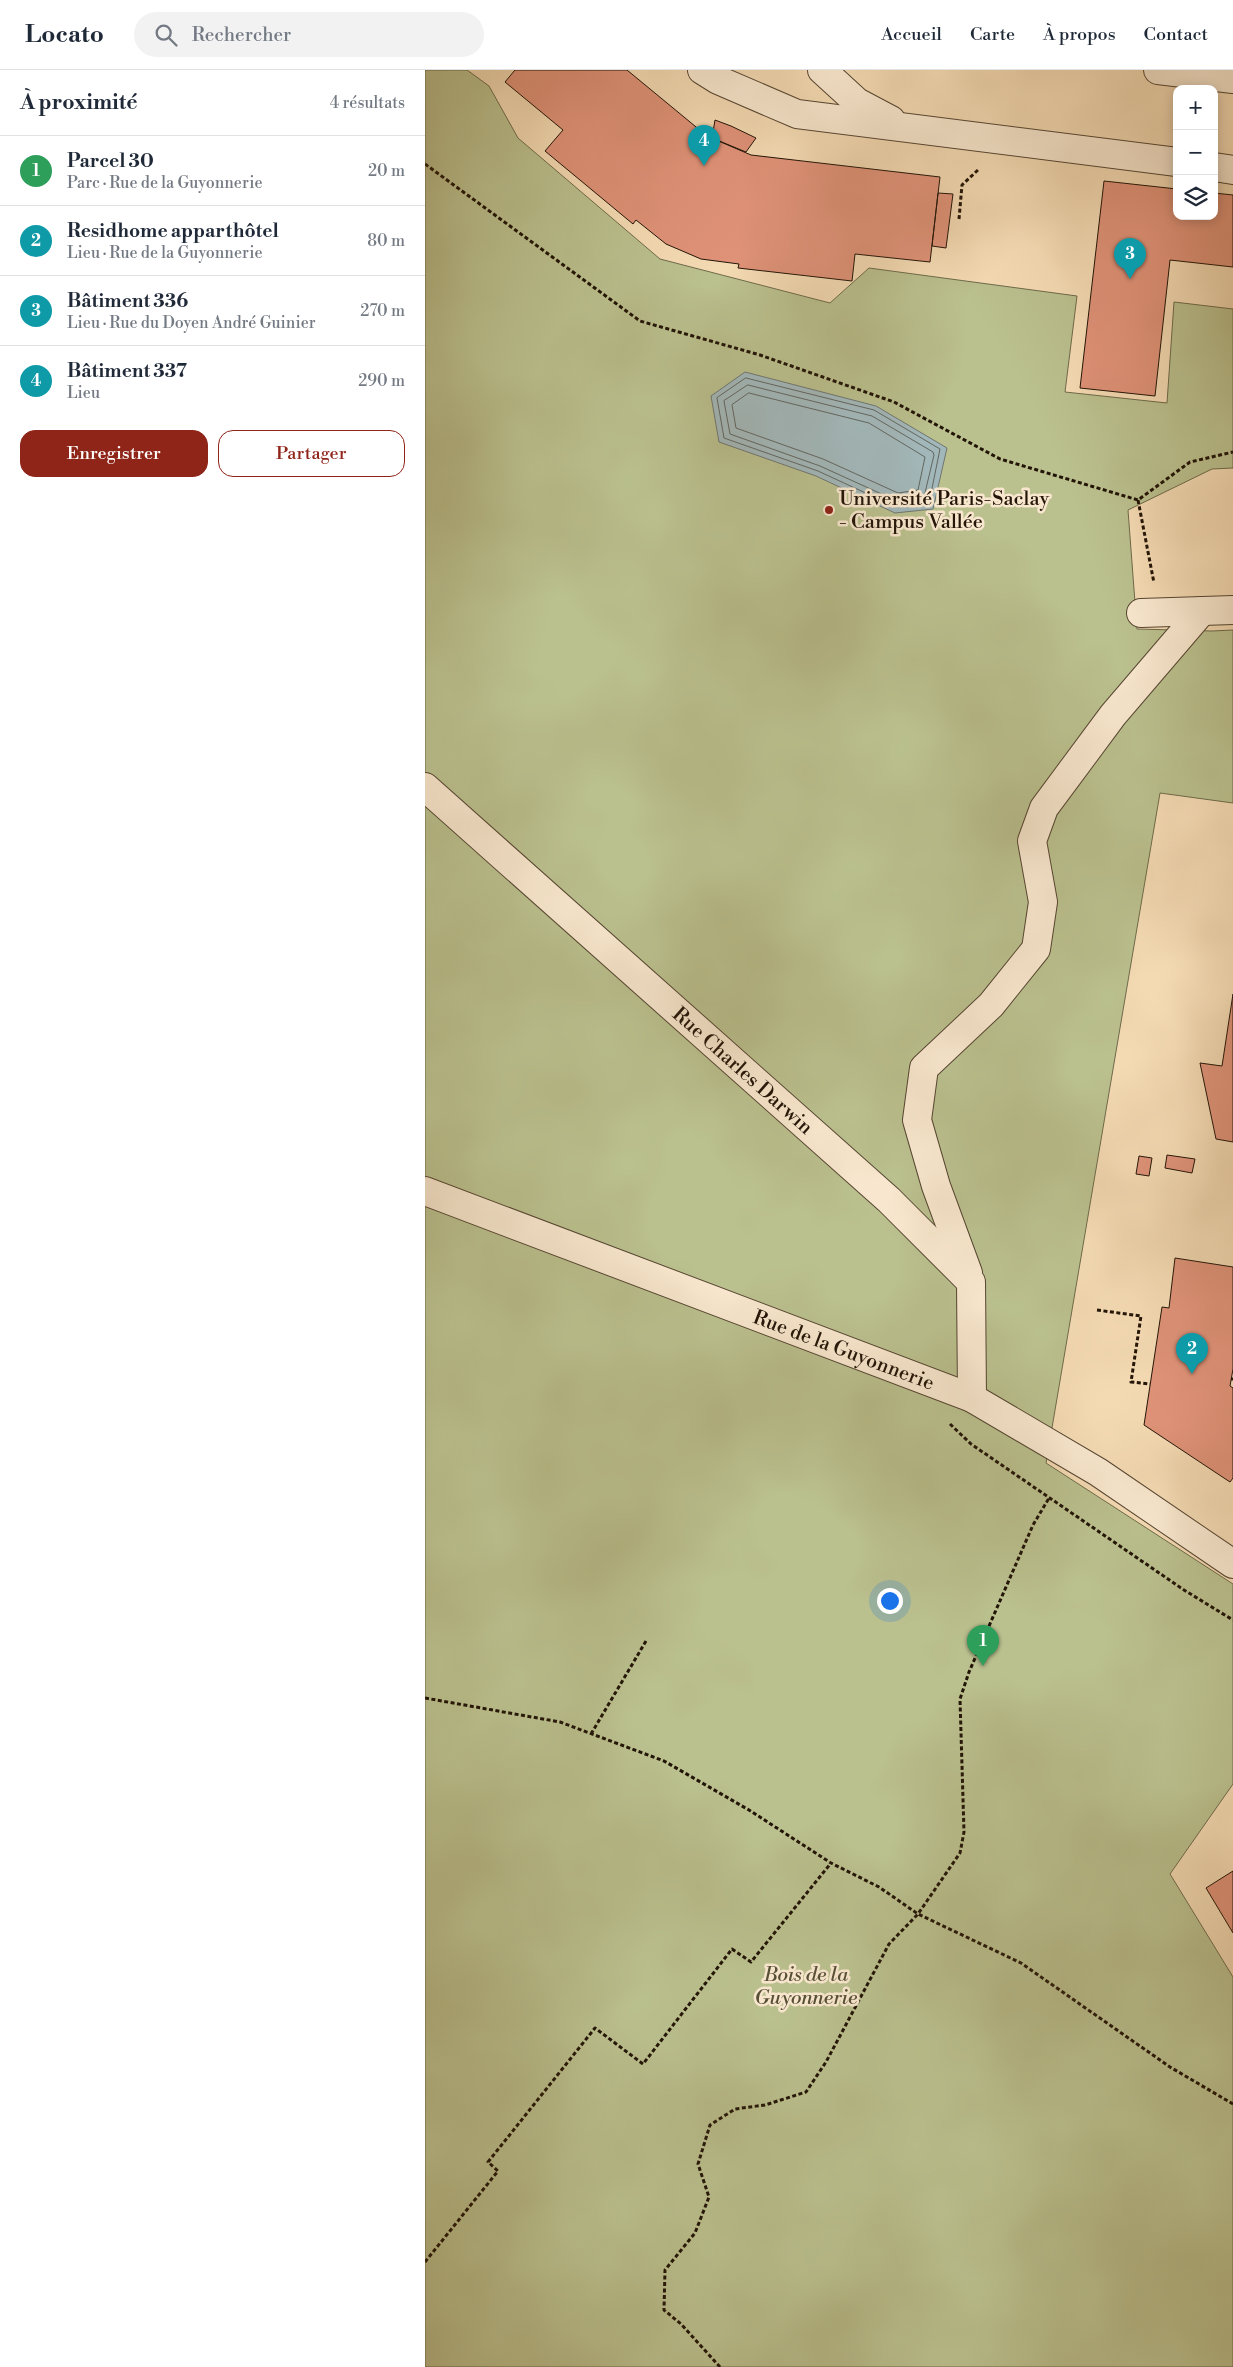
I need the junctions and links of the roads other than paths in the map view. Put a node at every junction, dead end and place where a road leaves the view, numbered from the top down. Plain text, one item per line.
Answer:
1 (702, 70) edge
2 (822, 70) edge
3 (1158, 70) edge
4 (1222, 75) edge
5 (903, 127) junction
6 (1173, 161) edge
7 (1218, 168) edge
8 (1233, 170) edge
9 (1233, 610) edge
10 (1202, 611) junction
11 (1151, 613) road end
12 (425, 787) edge
13 (425, 1191) edge
14 (971, 1282) junction
15 (972, 1398) junction
16 (1233, 1564) edge

1 - 5 street
2 - 5 street
3 - 4 street
5 - 6 street
7 - 8 street
9 - 10 street
10 - 11 street
10 - 14 street
12 - 14 street, Rue Charles Darwin
13 - 15 street, Rue de la Guyonnerie
14 - 15 street
15 - 16 street, Rue de la Guyonnerie

